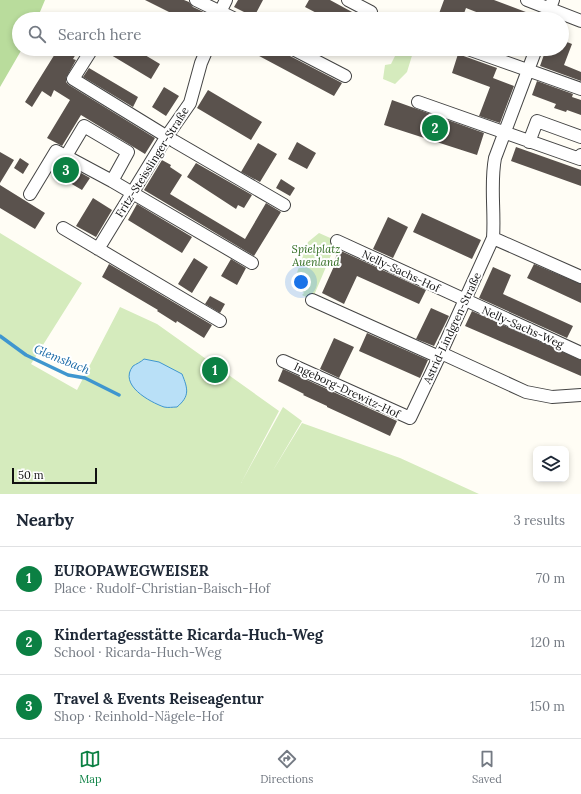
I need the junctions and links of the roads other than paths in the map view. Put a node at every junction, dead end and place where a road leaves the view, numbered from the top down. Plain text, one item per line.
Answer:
1 (196, 0) edge
2 (226, 0) edge
3 (348, 0) edge
4 (527, 0) edge
5 (550, 9) edge
6 (214, 12) edge
7 (220, 12) edge
8 (371, 12) dead end
9 (569, 16) edge
10 (581, 21) edge
11 (88, 56) edge
12 (204, 56) edge
13 (306, 56) edge
14 (488, 56) edge
15 (533, 56) edge
16 (528, 70) junction
17 (345, 76) dead end
18 (581, 89) edge
19 (418, 102) dead end
20 (505, 132) junction
21 (167, 136) junction
22 (581, 136) edge
23 (530, 142) junction
24 (581, 155) edge
25 (66, 156) junction
26 (112, 182) junction
27 (132, 193) junction
28 (30, 194) dead end
29 (284, 205) dead end
30 (63, 228) dead end
31 (493, 238) junction
32 (337, 241) dead end
33 (98, 249) junction
34 (252, 263) dead end
35 (581, 276) edge
36 (312, 300) dead end
37 (464, 300) junction
38 (220, 321) dead end
39 (581, 353) edge
40 (440, 355) junction
41 (283, 361) dead end
42 (581, 395) edge
43 (410, 418) joint

1 - 6 street
2 - 7 street
3 - 8 street
4 - 5 street
9 - 10 street
11 - 21 street
12 - 21 street, Fritz-Steisslinger-Straße
13 - 17 street
14 - 16 street
15 - 16 street, Astrid-Lindgren-Straße
16 - 18 street
16 - 20 street, Astrid-Lindgren-Straße
19 - 20 street
20 - 23 street
20 - 31 street, Astrid-Lindgren-Straße
21 - 27 street, Fritz-Steisslinger-Straße
21 - 29 street
22 - 23 street
23 - 24 street
25 - 26 street
25 - 26 street
25 - 28 street
26 - 27 street
27 - 33 street, Fritz-Steisslinger-Straße
27 - 34 street
30 - 33 street
31 - 35 street
31 - 37 street, Astrid-Lindgren-Straße
32 - 37 street, Nelly-Sachs-Hof
33 - 38 street
36 - 40 street
37 - 39 street, Nelly-Sachs-Weg
37 - 40 street, Astrid-Lindgren-Straße
40 - 42 street
40 - 43 street, Astrid-Lindgren-Straße
41 - 43 street, Ingeborg-Drewitz-Hof

